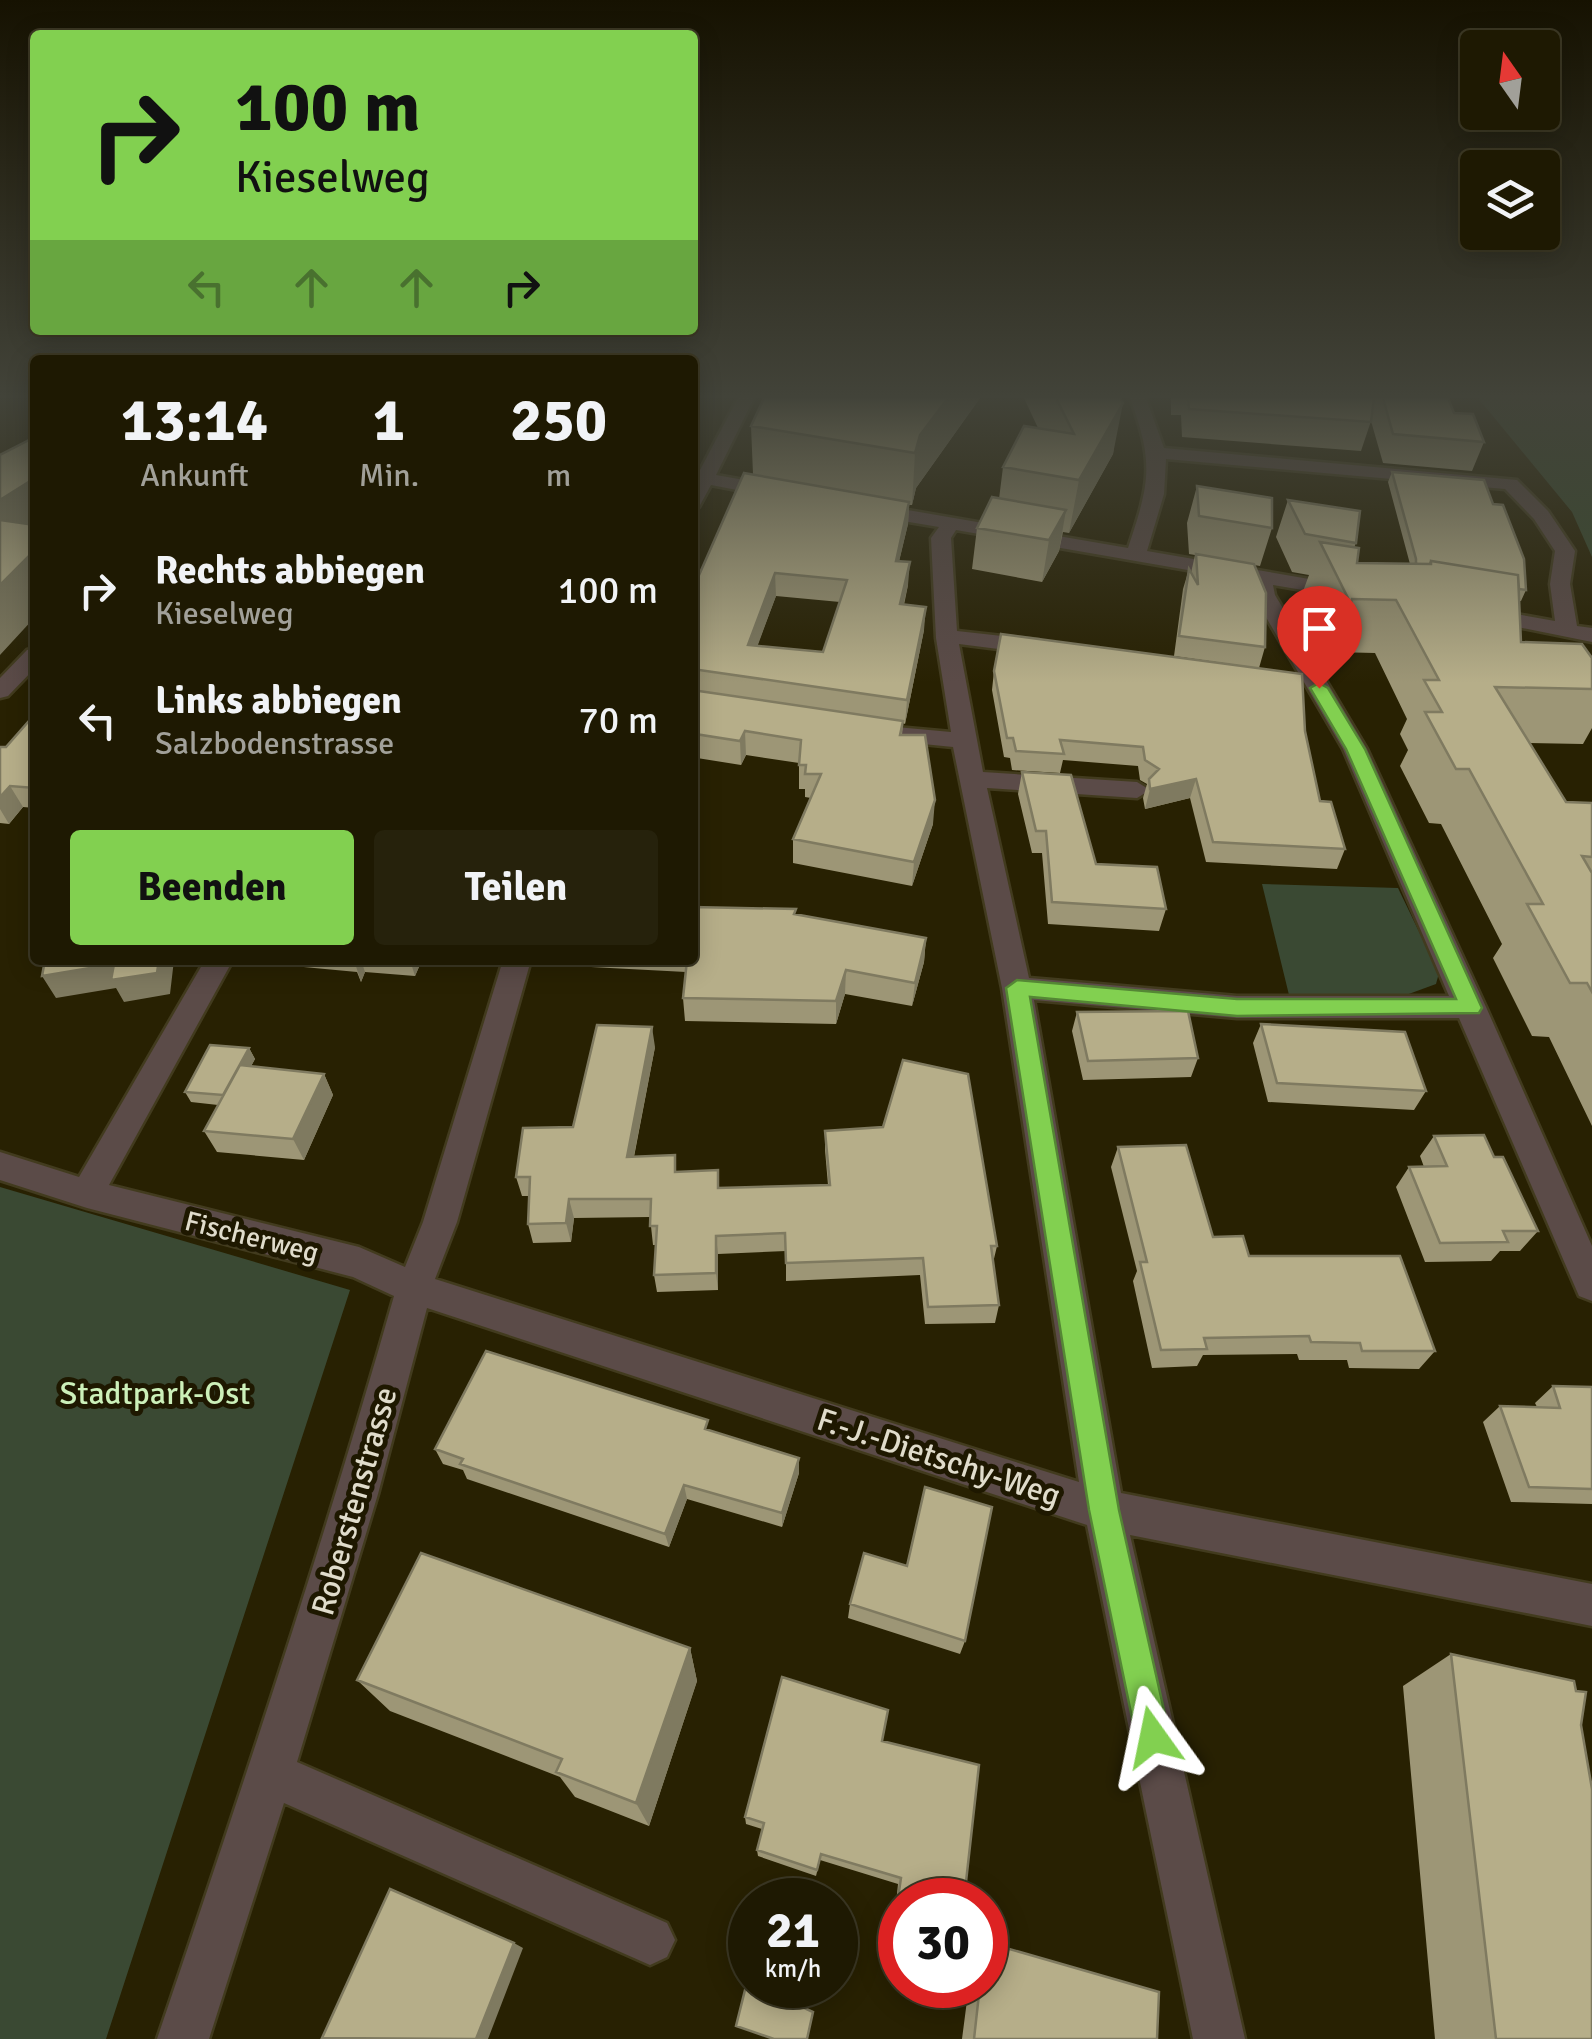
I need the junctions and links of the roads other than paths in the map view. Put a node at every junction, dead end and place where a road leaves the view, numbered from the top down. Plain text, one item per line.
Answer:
1 (784, 493) edge
2 (1155, 493) edge
3 (1519, 493) edge
4 (800, 496) edge
5 (838, 503) edge
6 (951, 524) junction
7 (1135, 556) junction
8 (1261, 578) junction
9 (1374, 596) edge
10 (1463, 610) edge
11 (1567, 629) junction
12 (1592, 635) edge
13 (948, 638) junction
14 (1068, 651) edge
15 (30, 660) edge
16 (0, 691) edge
17 (832, 726) edge
18 (964, 741) junction
19 (971, 779) junction
20 (1137, 790) dead end
21 (216, 965) edge
22 (516, 965) edge
23 (1017, 988) junction
24 (1471, 1008) junction
25 (0, 1166) edge
26 (87, 1194) junction
27 (1592, 1285) edge
28 (414, 1288) junction
29 (1104, 1510) junction
30 (1592, 1605) edge
31 (271, 1774) junction
32 (650, 1940) dead end
33 (183, 2039) edge
34 (1219, 2039) edge

1 - 4 street
2 - 7 street
3 - 11 street
5 - 6 street
6 - 7 street
6 - 13 street
7 - 8 street
8 - 9 street
8 - 24 street
10 - 11 street
11 - 12 street
13 - 14 street
13 - 18 street
15 - 16 street
17 - 18 street
18 - 19 street
19 - 20 street
19 - 23 street
21 - 26 street
22 - 28 street, Roberstenstrasse
23 - 24 street
23 - 29 street
24 - 27 street
25 - 26 street, Fischerweg
26 - 28 street, Fischerweg
28 - 29 street, F.-J.-Dietschy-Weg
28 - 31 street, Roberstenstrasse
29 - 30 street, F.-J.-Dietschy-Weg
29 - 34 street
31 - 32 street
31 - 33 street, Roberstenstrasse

